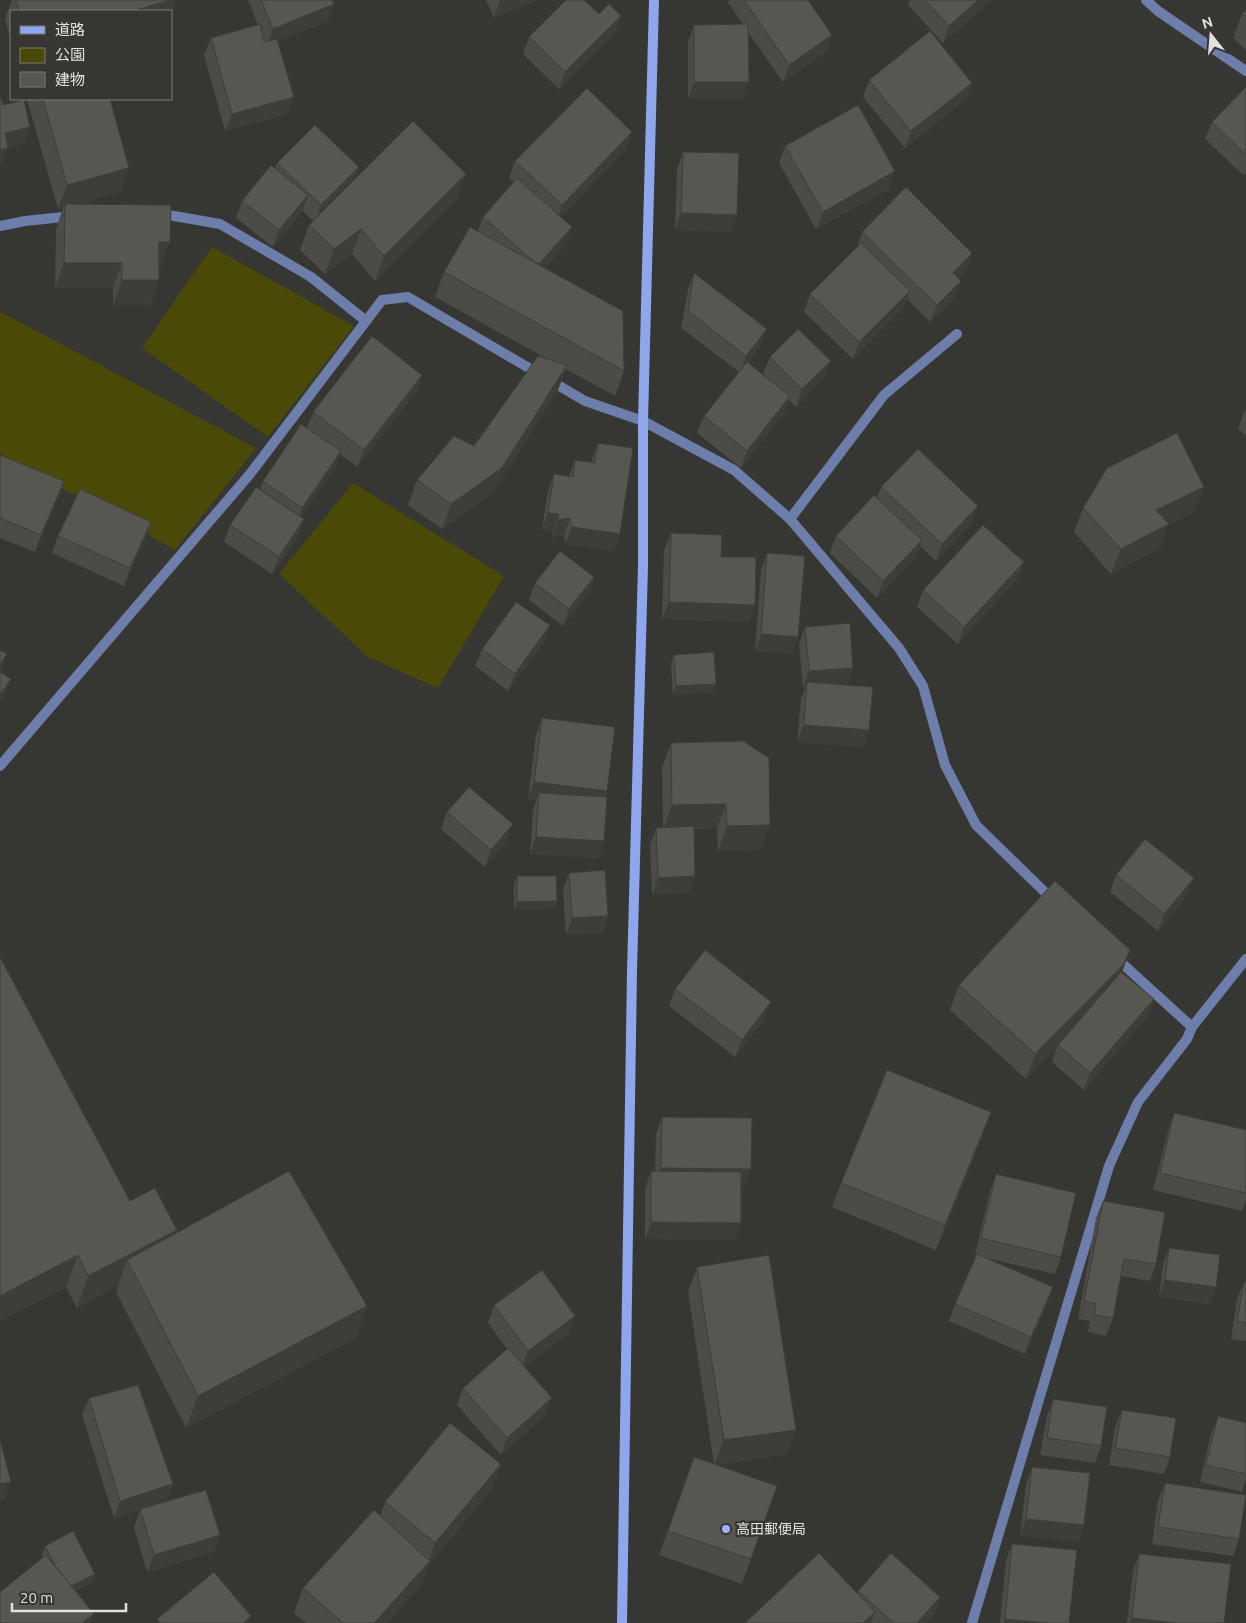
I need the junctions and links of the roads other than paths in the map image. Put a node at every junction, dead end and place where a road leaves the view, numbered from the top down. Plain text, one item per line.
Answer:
1 (1146, 0) edge
2 (655, 1) edge
3 (1246, 71) edge
4 (146, 211) edge
5 (81, 215) edge
6 (0, 226) edge
7 (366, 321) junction
8 (957, 334) dead end
9 (643, 421) junction
10 (790, 519) junction
11 (0, 766) edge
12 (1059, 906) edge
13 (1108, 951) edge
14 (1246, 959) edge
15 (1192, 1027) junction
16 (622, 1623) edge
17 (972, 1623) edge

1 - 3 street
2 - 9 street
4 - 7 street
5 - 6 street
7 - 9 street
7 - 11 street
8 - 10 street
9 - 10 street
9 - 16 street
10 - 12 street
13 - 15 street
14 - 15 street
15 - 17 street

